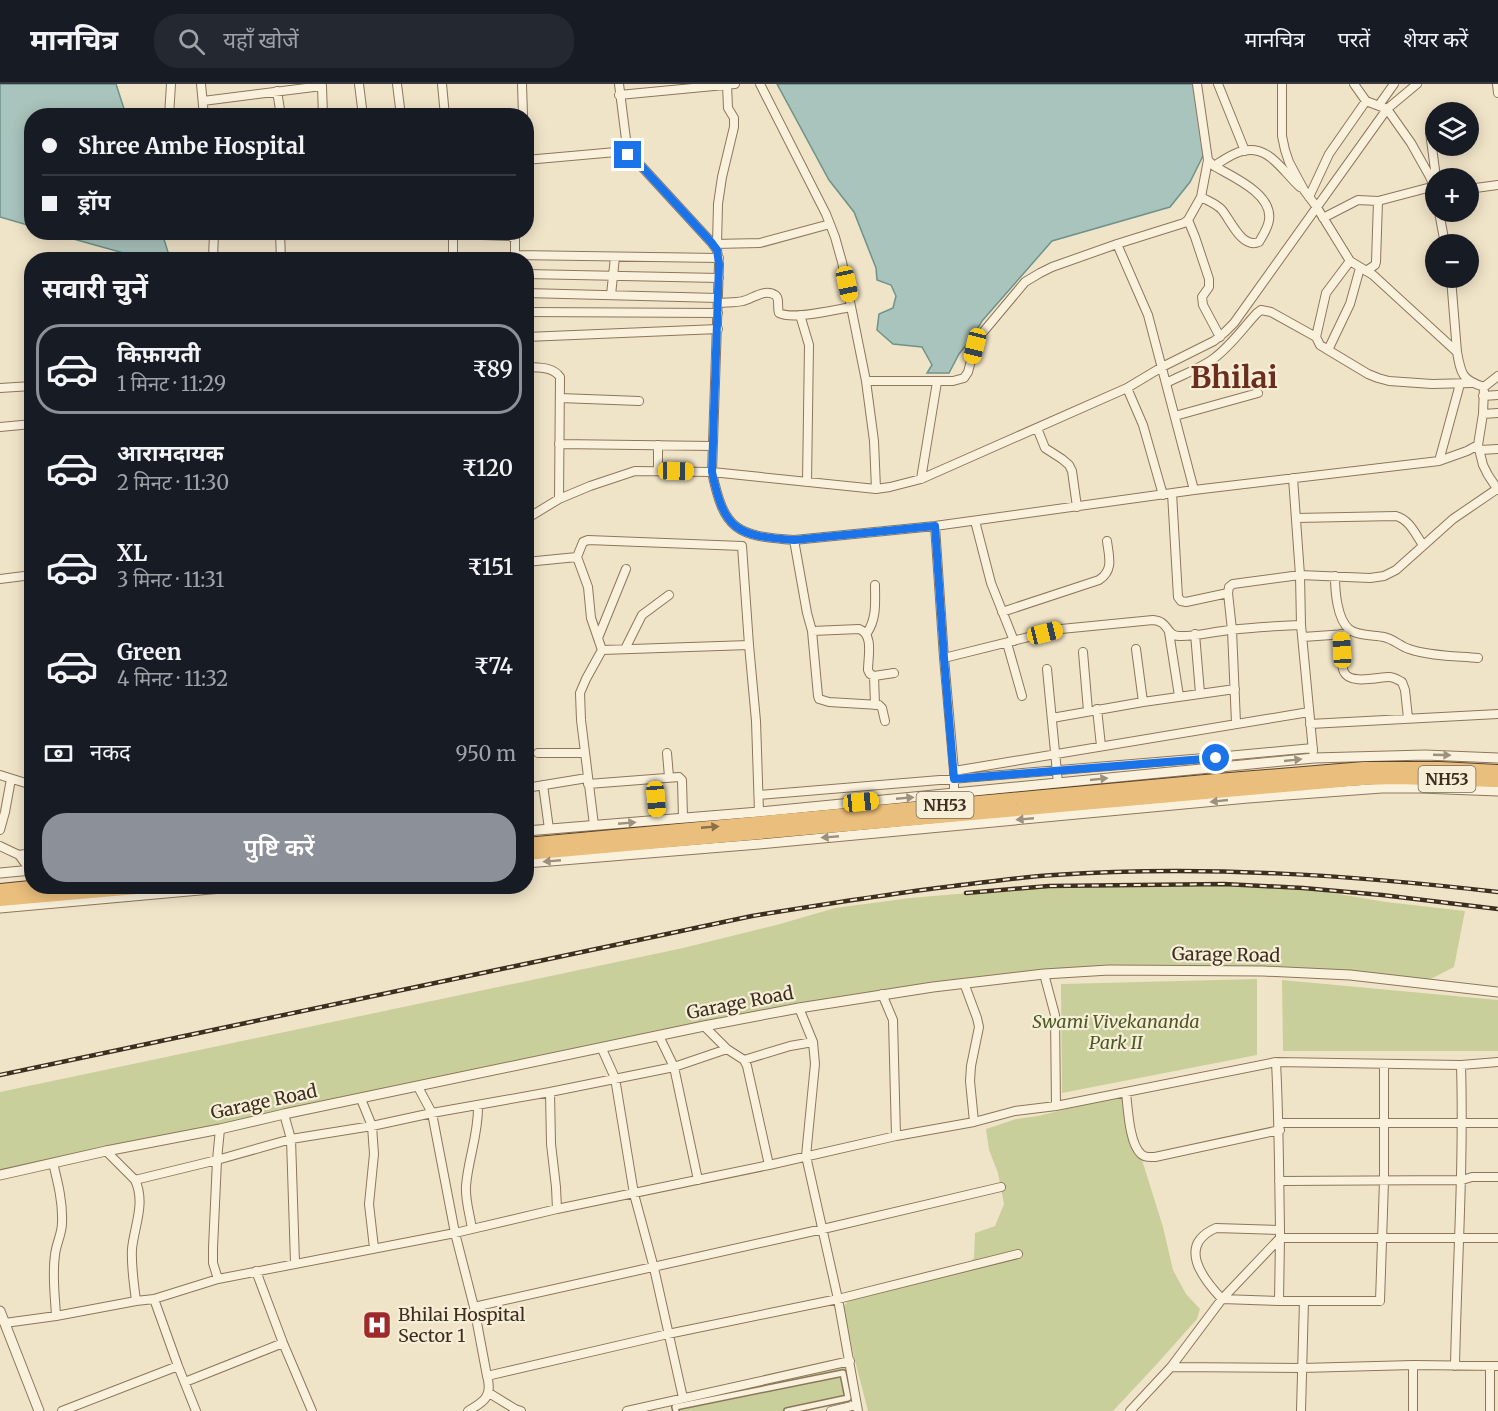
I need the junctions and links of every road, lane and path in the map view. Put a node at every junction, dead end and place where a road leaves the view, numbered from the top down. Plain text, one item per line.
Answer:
1 (171, 84) edge
2 (201, 84) edge
3 (359, 84) edge
4 (397, 84) edge
5 (442, 84) edge
6 (522, 84) edge
7 (619, 84) edge
8 (730, 84) edge
9 (760, 84) edge
10 (1197, 84) edge
11 (1218, 84) edge
12 (1282, 84) edge
13 (1354, 84) edge
14 (1394, 84) edge
15 (1417, 84) edge
16 (1497, 84) edge
17 (322, 85) edge
18 (277, 91) junction
19 (1498, 93) edge
20 (620, 94) junction
21 (203, 101) junction
22 (1366, 101) junction
23 (1379, 105) junction
24 (170, 108) edge
25 (203, 108) edge
26 (279, 108) edge
27 (323, 108) edge
28 (362, 108) edge
29 (399, 108) edge
30 (444, 108) edge
31 (523, 108) edge
32 (1387, 109) junction
33 (1245, 151) junction
34 (628, 155) junction
35 (534, 159) edge
36 (1211, 163) junction
37 (1425, 169) edge
38 (1498, 185) edge
39 (1425, 188) edge
40 (1479, 188) edge
41 (1304, 190) junction
42 (1201, 197) junction
43 (1309, 197) junction
44 (1378, 201) junction
45 (1316, 206) junction
46 (1323, 218) junction
47 (1188, 220) junction
48 (830, 224) junction
49 (715, 244) junction
50 (1117, 244) junction
51 (534, 257) edge
52 (615, 257) junction
53 (719, 258) junction
54 (1350, 261) junction
55 (1363, 269) junction
56 (534, 274) edge
57 (613, 276) junction
58 (719, 278) junction
59 (1451, 288) edge
60 (534, 293) edge
61 (611, 295) junction
62 (718, 300) junction
63 (851, 307) junction
64 (534, 312) edge
65 (718, 313) junction
66 (800, 315) junction
67 (718, 329) junction
68 (534, 337) edge
69 (1220, 337) junction
70 (1316, 337) junction
71 (1328, 350) junction
72 (1457, 352) junction
73 (1162, 367) junction
74 (534, 368) edge
75 (1498, 376) edge
76 (866, 381) junction
77 (937, 382) junction
78 (1166, 383) junction
79 (1472, 383) junction
80 (1460, 384) junction
81 (24, 386) edge
82 (0, 388) edge
83 (1127, 388) junction
84 (1483, 391) junction
85 (1258, 393) dead end
86 (1498, 395) edge
87 (560, 399) junction
88 (639, 401) dead end
89 (1498, 413) edge
90 (1483, 414) junction
91 (1174, 416) junction
92 (24, 425) edge
93 (0, 427) edge
94 (1037, 428) junction
95 (559, 444) junction
96 (658, 445) junction
97 (713, 446) junction
98 (1478, 448) junction
99 (1498, 449) edge
100 (1439, 460) junction
101 (658, 471) junction
102 (712, 472) junction
103 (1498, 474) edge
104 (1488, 475) junction
105 (1293, 478) junction
106 (921, 479) junction
107 (807, 482) junction
108 (876, 489) junction
109 (1194, 490) junction
110 (1498, 490) edge
111 (1172, 493) junction
112 (1162, 495) junction
113 (559, 499) junction
114 (1077, 507) junction
115 (534, 514) edge
116 (1296, 518) junction
117 (975, 521) junction
118 (935, 526) junction
119 (757, 535) junction
120 (794, 540) junction
121 (1107, 541) dead end
122 (1423, 545) junction
123 (742, 546) junction
124 (577, 557) junction
125 (534, 561) edge
126 (626, 569) dead end
127 (1300, 575) junction
128 (24, 576) edge
129 (1335, 576) junction
130 (0, 579) edge
131 (875, 585) dead end
132 (1228, 593) junction
133 (669, 594) dead end
134 (1002, 612) junction
135 (1301, 624) junction
136 (1232, 630) junction
137 (812, 631) junction
138 (1169, 632) junction
139 (867, 633) junction
140 (1357, 633) junction
141 (1195, 634) junction
142 (1341, 634) junction
143 (1303, 637) junction
144 (598, 638) junction
145 (1010, 642) junction
146 (748, 645) junction
147 (625, 649) junction
148 (1136, 649) dead end
149 (602, 650) junction
150 (1083, 652) dead end
151 (944, 658) junction
152 (1478, 658) dead end
153 (1047, 669) dead end
154 (894, 673) dead end
155 (874, 676) junction
156 (1235, 689) junction
157 (1200, 693) junction
158 (1022, 696) dead end
159 (1179, 696) junction
160 (1143, 702) junction
161 (875, 705) junction
162 (1097, 710) junction
163 (1088, 711) junction
164 (1309, 712) junction
165 (1498, 714) edge
166 (1052, 718) junction
167 (1408, 718) junction
168 (885, 721) dead end
169 (1236, 723) junction
170 (1310, 724) junction
171 (1101, 746) junction
172 (1313, 748) junction
173 (538, 753) dead end
174 (584, 753) junction
175 (667, 753) dead end
176 (1055, 754) junction
177 (1314, 758) junction
178 (1498, 758) edge
179 (1057, 770) junction
180 (1498, 771) edge
181 (1396, 773) junction
182 (0, 775) edge
183 (954, 775) junction
184 (669, 777) junction
185 (654, 778) junction
186 (11, 779) junction
187 (588, 781) junction
188 (1498, 781) edge
189 (24, 783) edge
190 (1058, 783) junction
191 (543, 785) junction
192 (534, 787) edge
193 (1498, 791) edge
194 (954, 793) junction
195 (759, 795) junction
196 (759, 812) junction
197 (816, 812) junction
198 (683, 818) junction
199 (658, 820) junction
200 (594, 825) junction
201 (549, 829) junction
202 (0, 830) edge
203 (534, 830) edge
204 (534, 843) edge
205 (0, 846) edge
206 (534, 853) edge
207 (24, 854) edge
208 (19, 855) junction
209 (24, 861) edge
210 (534, 862) edge
211 (24, 871) edge
212 (0, 873) edge
213 (24, 888) edge
214 (0, 890) edge
215 (68, 894) edge
216 (155, 894) edge
217 (0, 900) edge
218 (0, 908) edge
219 (1044, 974) junction
220 (964, 983) junction
221 (1498, 992) edge
222 (882, 994) junction
223 (799, 1008) junction
224 (704, 1026) junction
225 (659, 1036) junction
226 (813, 1042) junction
227 (602, 1049) junction
228 (728, 1049) junction
229 (744, 1060) junction
230 (1276, 1062) junction
231 (1498, 1062) edge
232 (1384, 1064) junction
233 (1461, 1065) junction
234 (674, 1067) junction
235 (615, 1078) junction
236 (418, 1087) junction
237 (550, 1092) junction
238 (1126, 1093) junction
239 (361, 1099) junction
240 (478, 1105) junction
241 (1056, 1106) junction
242 (432, 1113) junction
243 (284, 1114) junction
244 (974, 1122) junction
245 (1498, 1122) edge
246 (1385, 1123) junction
247 (1463, 1123) junction
248 (372, 1126) junction
249 (1280, 1126) junction
250 (220, 1129) junction
251 (896, 1136) junction
252 (291, 1138) junction
253 (106, 1151) junction
254 (806, 1156) junction
255 (217, 1160) junction
256 (53, 1163) junction
257 (769, 1165) junction
258 (0, 1175) edge
259 (1498, 1177) edge
260 (135, 1180) junction
261 (698, 1180) junction
262 (1462, 1180) junction
263 (1279, 1181) junction
264 (1384, 1181) junction
265 (1001, 1187) dead end
266 (634, 1194) junction
267 (557, 1209) junction
268 (472, 1229) junction
269 (823, 1229) junction
270 (455, 1233) junction
271 (1280, 1234) junction
272 (1383, 1237) junction
273 (1458, 1237) junction
274 (1498, 1238) edge
275 (374, 1248) junction
276 (1018, 1254) dead end
277 (295, 1263) junction
278 (654, 1268) junction
279 (256, 1271) junction
280 (218, 1279) junction
281 (154, 1299) junction
282 (838, 1299) junction
283 (1222, 1299) junction
284 (136, 1300) junction
285 (1279, 1300) junction
286 (1304, 1301) junction
287 (474, 1307) junction
288 (0, 1311) edge
289 (56, 1316) junction
290 (5, 1323) junction
291 (668, 1334) junction
292 (283, 1343) junction
293 (850, 1361) junction
294 (1413, 1365) junction
295 (178, 1366) junction
296 (1455, 1366) junction
297 (1494, 1366) edge
298 (1172, 1367) junction
299 (1302, 1368) junction
300 (487, 1376) junction
301 (185, 1382) junction
302 (849, 1384) junction
303 (489, 1393) junction
304 (683, 1398) junction
305 (857, 1408) edge
306 (39, 1411) edge
307 (62, 1411) edge
308 (196, 1411) edge
309 (312, 1411) edge
310 (468, 1411) edge
311 (521, 1411) edge
312 (627, 1411) edge
313 (676, 1411) edge
314 (787, 1411) edge
315 (831, 1411) edge
316 (1130, 1411) edge
317 (1301, 1411) edge
318 (1413, 1411) edge
319 (1490, 1411) edge

1 - 24 street
2 - 21 street
3 - 28 street
4 - 29 street
5 - 30 street
6 - 31 street
7 - 20 street
8 - 20 street
8 - 49 street
9 - 48 street
10 - 36 street
11 - 33 street
12 - 41 street
13 - 22 street
14 - 23 street
15 - 32 street
16 - 19 street
17 - 18 street
17 - 27 street
18 - 21 street
18 - 26 street
20 - 34 street
21 - 25 street
22 - 23 street
22 - 43 street
23 - 32 street
32 - 37 street
32 - 45 street
33 - 36 street
33 - 41 street
34 - 35 street
34 - 49 street
36 - 42 street
36 - 42 street
38 - 40 street
39 - 44 street
41 - 43 street
42 - 47 street
43 - 45 street
44 - 46 street
44 - 55 street
45 - 46 street
45 - 69 street
46 - 54 street
47 - 50 street
47 - 69 street
48 - 49 street
48 - 63 street
49 - 53 street
50 - 73 street
50 - 77 street
51 - 52 street
52 - 53 street
52 - 57 street
53 - 58 street
54 - 55 street
54 - 70 street
55 - 71 street
55 - 72 street
56 - 57 street
57 - 58 street
57 - 61 street
58 - 62 street
59 - 72 street
60 - 61 street
61 - 62 street
62 - 65 street
62 - 66 street
63 - 66 street
63 - 76 street
64 - 65 street
65 - 67 street
66 - 107 street
67 - 68 street
67 - 97 street
69 - 73 street
70 - 71 street
70 - 78 street
71 - 80 street
72 - 79 street
73 - 78 street
73 - 83 street
74 - 87 street
75 - 84 street
76 - 77 street
76 - 108 street
77 - 106 street
78 - 91 street
79 - 80 street
79 - 84 street
80 - 100 street
81 - 82 street
83 - 94 street
83 - 112 street
84 - 86 street
84 - 90 street
85 - 91 street
87 - 88 street
87 - 95 street
89 - 90 street
90 - 98 street
91 - 109 street
92 - 93 street
94 - 106 street
94 - 114 street
95 - 96 street
95 - 113 street
96 - 97 street
96 - 101 street
97 - 102 street
98 - 99 street
98 - 100 street
98 - 104 street
100 - 105 street
101 - 102 street
101 - 113 street
102 - 107 street
102 - 119 street
103 - 104 street
104 - 110 street
105 - 109 street
105 - 116 street
106 - 108 street
107 - 108 street
109 - 111 street
110 - 122 street
111 - 112 street
111 - 132 street
112 - 114 street
113 - 115 street
114 - 117 street
116 - 122 street
116 - 127 street
117 - 118 street
117 - 134 street
118 - 120 street
118 - 151 street
119 - 120 street
119 - 123 street
120 - 137 street
121 - 134 street
122 - 129 street
123 - 124 street
123 - 146 street
124 - 125 street
124 - 144 street
126 - 144 street
127 - 129 street
127 - 132 street
127 - 135 street
128 - 130 street
129 - 140 street
131 - 139 street
132 - 136 street
133 - 147 street
134 - 145 street
135 - 136 street
135 - 143 street
136 - 141 street
136 - 156 street
137 - 139 street
137 - 161 street
138 - 141 street
138 - 145 street
138 - 159 street
139 - 155 street
140 - 142 street
140 - 152 street
141 - 157 street
142 - 143 street
142 - 167 street
143 - 164 street
144 - 149 street
145 - 151 street
145 - 158 street
146 - 147 street
146 - 195 street
147 - 149 street
148 - 160 street
149 - 174 street
150 - 163 street
151 - 183 street
153 - 166 street
154 - 155 street
155 - 161 street
156 - 157 street
156 - 169 street
157 - 159 street
159 - 160 street
160 - 162 street
161 - 168 street
162 - 163 street
162 - 171 street
163 - 166 street
164 - 169 street
164 - 170 street
165 - 167 street
166 - 176 street
167 - 170 street
169 - 171 street
170 - 172 street
171 - 176 street
172 - 177 street
172 - 179 street
173 - 174 street
174 - 187 street
175 - 184 street
176 - 179 street
176 - 183 street
177 -> 178 street, NH53
190 -> 177 street
179 - 183 street
179 - 190 street
180 - 181 highway, NH53
181 - 188 highway, NH53
181 - 197 highway, NH53
181 - 206 highway, NH53
182 - 186 street
183 - 194 street
183 - 195 street
184 - 185 street
184 - 198 street
185 - 187 street
185 - 199 street
186 - 189 street
186 - 202 street
187 - 191 street
187 - 200 street
190 - 194 street
191 - 192 street
191 - 201 street
193 -> 210 street, NH53
197 -> 194 street
195 - 196 street
196 - 197 street
196 - 198 street
204 -> 197 highway, NH53
198 - 199 street
200 -> 199 street
200 - 201 street
201 - 203 street
205 - 208 street
207 - 208 street
208 - 209 street
211 - 212 street
213 - 214 highway
215 - 217 highway
216 - 218 street
219 - 220 street, Garage Road
219 - 221 street, Garage Road
219 - 241 street
220 - 222 street, Garage Road
220 - 244 street
222 - 223 street, Garage Road
222 - 251 street
223 - 224 street, Garage Road
223 - 226 street
224 - 225 street, Garage Road
224 - 228 street
225 - 227 street, Garage Road
225 - 234 street
226 - 229 street
226 - 254 street
227 - 235 street
227 - 236 street, Garage Road
228 - 229 street
228 - 234 street
229 - 257 street
230 - 232 street
230 - 238 street
230 - 249 street
231 - 233 street
232 - 233 street
232 - 246 street
233 - 247 street
234 - 235 street
234 - 261 street
235 - 237 street
235 - 266 street
236 - 239 street, Garage Road
236 - 242 street
237 - 240 street
237 - 267 street
238 - 241 street
238 - 249 street
239 - 243 street, Garage Road
239 - 248 street
240 - 242 street
240 - 268 street
241 - 244 street
242 - 248 street
242 - 270 street
243 - 250 street, Garage Road
243 - 252 street
244 - 251 street
245 - 247 street
246 - 247 street
246 - 249 street
246 - 264 street
247 - 262 street
248 - 252 street
248 - 275 street
249 - 263 street
250 - 253 street, Garage Road
250 - 255 street
251 - 254 street
252 - 255 street
252 - 277 street
253 - 256 street, Garage Road
253 - 260 street
254 - 257 street
254 - 269 street
255 - 260 street
255 - 280 street
256 - 258 street, Garage Road
256 - 289 street
257 - 261 street
259 - 262 street
260 - 284 street
261 - 266 street
262 - 264 street
262 - 273 street
263 - 264 street
263 - 271 street
264 - 272 street
265 - 269 street
266 - 267 street
266 - 278 street
267 - 268 street
268 - 270 street
269 - 278 street
269 - 282 street
270 - 275 street
270 - 287 street
271 - 272 street
271 - 283 street
271 - 283 street
271 - 285 street
272 - 273 street
272 - 286 street
273 - 274 street
273 - 296 street
275 - 277 street
276 - 282 street
277 - 279 street
278 - 287 street
278 - 291 street
279 - 280 street
279 - 292 street
280 - 281 street
281 - 284 street
281 - 295 street
282 - 291 street
282 - 293 street
283 - 285 street
283 - 298 street
284 - 289 street
285 - 286 street
286 - 299 street
287 - 300 street
288 - 290 street
289 - 290 street
290 - 306 street
291 - 300 street
291 - 304 street
292 - 301 street
292 - 309 street
293 - 302 street
293 - 304 street
294 - 296 street
294 - 299 street
294 - 318 street
295 - 301 street
295 - 307 street
296 - 297 street
297 - 319 street
298 - 299 street
298 - 316 street
299 - 317 street
300 - 303 street
301 - 308 street
302 - 305 street
302 - 313 street
302 - 314 street
303 - 310 street
303 - 311 street
304 - 312 street
305 - 315 street

